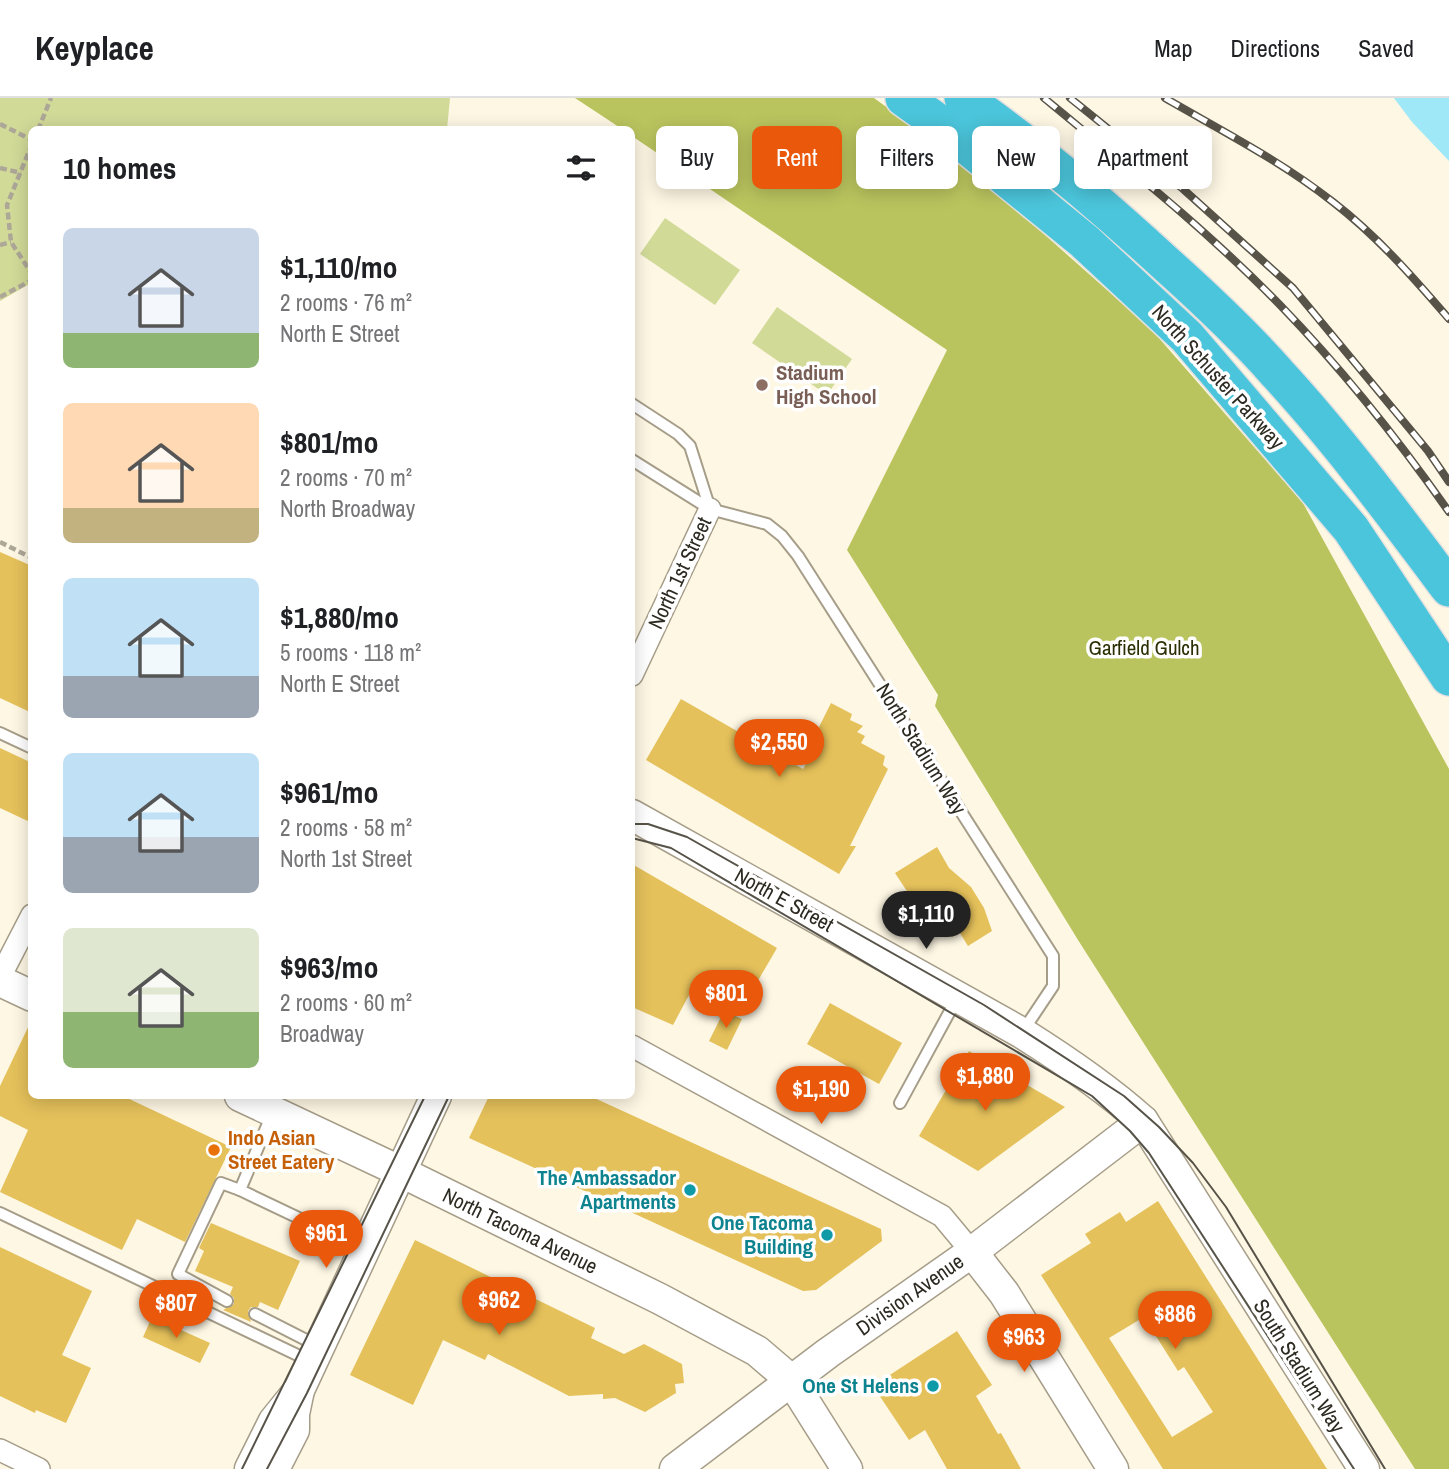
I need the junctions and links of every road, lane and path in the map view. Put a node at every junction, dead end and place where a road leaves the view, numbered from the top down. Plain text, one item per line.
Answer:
1 (51, 98) edge
2 (904, 98) edge
3 (962, 98) edge
4 (0, 124) edge
5 (40, 126) edge
6 (28, 140) edge
7 (28, 153) edge
8 (0, 168) edge
9 (21, 173) junction
10 (3, 205) edge
11 (11, 242) junction
12 (0, 245) edge
13 (28, 268) edge
14 (28, 282) edge
15 (0, 297) edge
16 (635, 406) edge
17 (635, 462) edge
18 (710, 509) junction
19 (0, 542) edge
20 (28, 556) edge
21 (1449, 588) edge
22 (635, 669) edge
23 (1449, 677) edge
24 (0, 733) edge
25 (28, 746) edge
26 (635, 817) edge
27 (671, 837) junction
28 (635, 839) edge
29 (28, 923) edge
30 (0, 979) edge
31 (28, 994) edge
32 (958, 998) junction
33 (1022, 1033) junction
34 (635, 1048) edge
35 (247, 1099) edge
36 (435, 1099) edge
37 (900, 1103) dead end
38 (273, 1111) junction
39 (1143, 1121) junction
40 (399, 1171) junction
41 (240, 1191) junction
42 (0, 1213) edge
43 (326, 1231) dead end
44 (972, 1252) junction
45 (227, 1300) dead end
46 (255, 1314) dead end
47 (316, 1354) junction
48 (791, 1380) junction
49 (299, 1390) junction
50 (819, 1427) junction
51 (0, 1451) edge
52 (39, 1469) edge
53 (250, 1469) edge
54 (274, 1469) edge
55 (675, 1469) edge
56 (826, 1469) edge
57 (847, 1469) edge
58 (1113, 1469) edge
59 (1364, 1469) edge

1 - 5 path
2 - 23 highway, North Schuster Parkway
3 - 21 highway, North Schuster Parkway
4 - 6 path
7 - 9 path
8 - 9 path
9 - 10 path
10 - 11 path
11 - 12 path
11 - 13 path
14 - 15 path
16 - 18 lane
17 - 18 lane, North Stadium Way
18 - 22 street, North 1st Street
18 - 33 lane, North Stadium Way
19 - 20 path
24 - 25 lane
26 - 27 street, North E Street
27 - 28 street
27 - 32 street, North E Street
29 - 30 street
30 - 31 street
32 - 33 street, North E Street
32 - 37 lane
33 - 39 street, North E Street
34 - 44 street
35 - 38 street, North Tacoma Avenue
36 - 40 street
38 - 40 street, North Tacoma Avenue
38 - 41 lane
39 - 44 street, Division Avenue
39 - 59 street, South Stadium Way
40 - 47 street
40 - 48 street, North Tacoma Avenue
41 - 43 lane
41 - 45 lane
42 - 47 lane
44 - 48 street, Division Avenue
44 - 58 street
46 - 47 lane
47 - 49 street
48 - 50 street, North Tacoma Avenue
48 - 55 street, Division Avenue
49 - 53 street
49 - 54 street
50 - 56 street
50 - 57 street, North Tacoma Avenue
51 - 52 street

